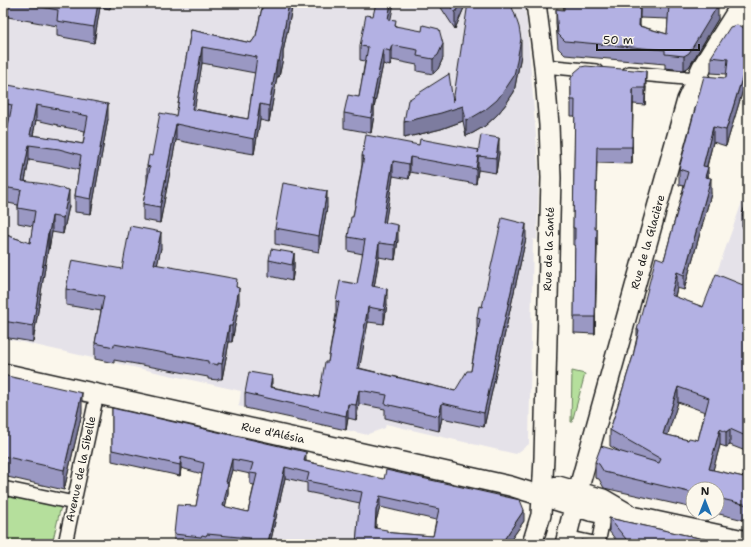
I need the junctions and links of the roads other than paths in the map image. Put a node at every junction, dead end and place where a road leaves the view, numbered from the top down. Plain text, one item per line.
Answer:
1 (536, 3) edge
2 (740, 12) edge
3 (544, 66) junction
4 (696, 79) junction
5 (3, 373) edge
6 (97, 394) junction
7 (3, 488) edge
8 (542, 495) junction
9 (576, 498) junction
10 (74, 503) junction
11 (604, 514) junction
12 (632, 516) junction
13 (566, 540) edge
14 (748, 541) edge
15 (66, 544) edge
16 (532, 544) edge
17 (598, 544) edge

1 - 3 street, Rue de la Santé
2 - 4 street, Rue de la Glacière
3 - 4 street
3 - 8 street, Rue de la Santé
4 - 9 street, Rue de la Glacière
5 - 6 street, Rue d'Alésia
6 - 8 street, Rue d'Alésia
6 - 10 street, Avenue de la Sibelle
7 - 10 street
8 - 9 street, Rue d'Alésia
8 - 16 street, Rue de la Santé
9 - 11 street
9 - 12 street
9 - 13 street, Rue de la Glacière
10 - 15 street, Avenue de la Sibelle
11 - 12 street
11 - 17 street
12 - 14 street
13 - 17 street

